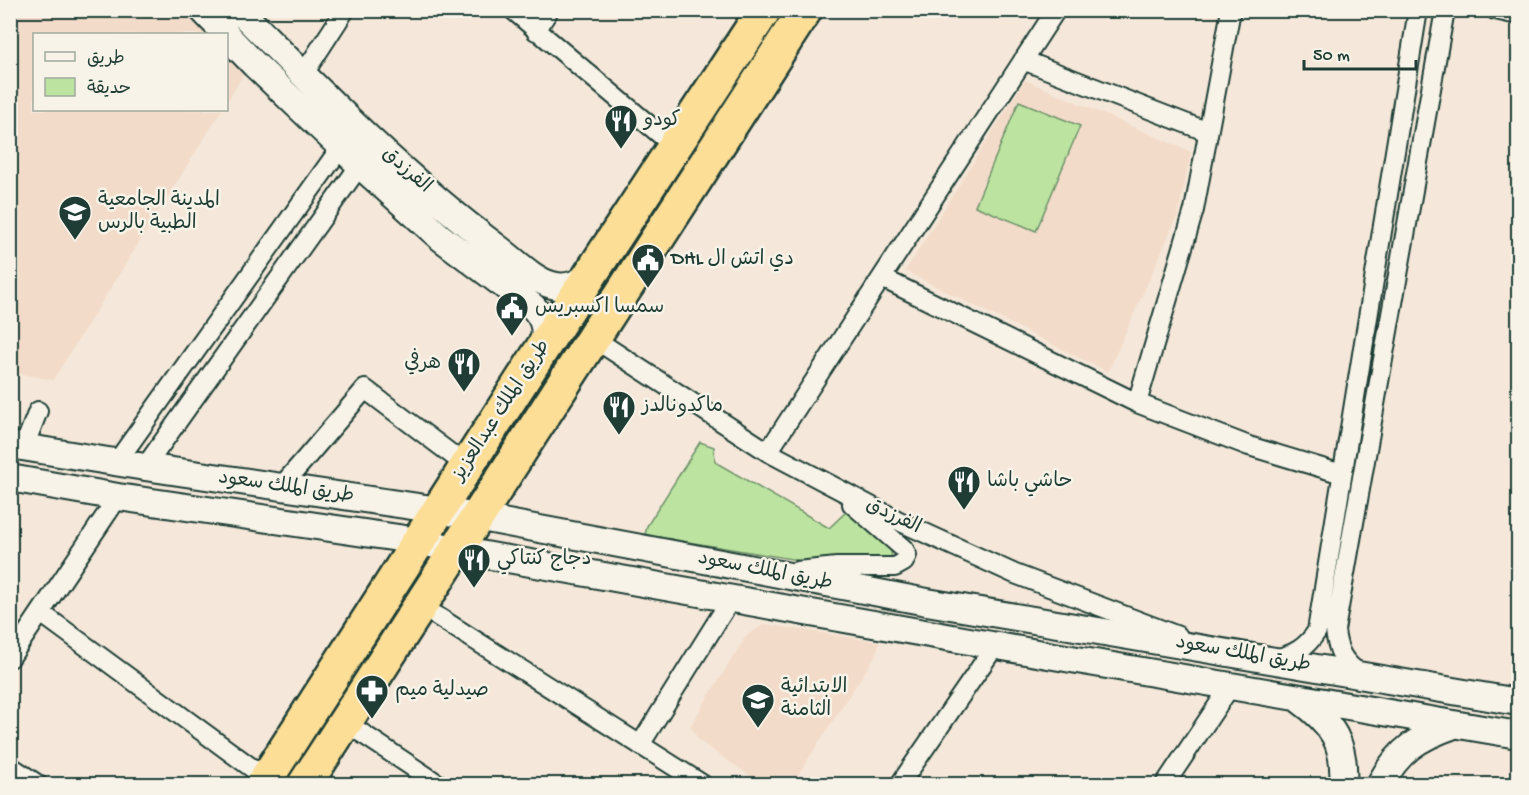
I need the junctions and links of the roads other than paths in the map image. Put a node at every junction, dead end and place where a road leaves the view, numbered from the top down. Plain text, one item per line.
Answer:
1 (203, 10) edge
2 (239, 10) edge
3 (345, 10) edge
4 (513, 10) edge
5 (549, 10) edge
6 (764, 10) edge
7 (805, 10) edge
8 (1056, 10) edge
9 (1231, 10) edge
10 (1418, 10) edge
11 (1445, 10) edge
12 (1495, 10) edge
13 (1518, 15) edge
14 (536, 31) junction
15 (224, 33) edge
16 (228, 37) edge
17 (1023, 60) junction
18 (303, 75) junction
19 (1208, 132) junction
20 (341, 147) junction
21 (675, 147) junction
22 (360, 165) junction
23 (593, 271) junction
24 (882, 278) junction
25 (593, 338) junction
26 (543, 348) junction
27 (1137, 402) junction
28 (38, 411) dead end
29 (17, 446) edge
30 (768, 453) junction
31 (116, 463) junction
32 (467, 466) junction
33 (145, 467) junction
34 (1342, 474) junction
35 (10, 478) edge
36 (831, 485) junction
37 (281, 487) junction
38 (118, 497) junction
39 (439, 510) junction
40 (477, 518) junction
41 (419, 541) junction
42 (457, 550) junction
43 (772, 573) junction
44 (731, 599) junction
45 (927, 602) junction
46 (421, 606) junction
47 (40, 613) junction
48 (923, 633) junction
49 (995, 646) junction
50 (1215, 651) junction
51 (10, 658) edge
52 (1269, 660) junction
53 (1365, 676) junction
54 (1230, 687) junction
55 (1300, 699) junction
56 (1518, 702) edge
57 (345, 722) junction
58 (1455, 725) junction
59 (1518, 735) edge
60 (640, 745) junction
61 (10, 766) edge
62 (265, 782) edge
63 (37, 784) edge
64 (305, 784) edge
65 (438, 784) edge
66 (702, 784) edge
67 (900, 784) edge
68 (1165, 784) edge
69 (1343, 784) edge
70 (1380, 784) edge

1 - 15 street, الفرزدق
2 - 18 street, الفرزدق
3 - 18 street
4 - 14 street
5 - 14 street
6 - 21 highway, طريق الملك عبدالعزيز
7 - 25 highway, طريق الملك عبدالعزيز
8 - 17 street
9 - 19 street
10 - 34 street
11 - 53 street
12 - 13 street
14 - 21 street
16 - 20 street, الفرزدق
17 - 19 street
17 - 24 street
18 - 23 street, الفرزدق
19 - 27 street
20 - 22 street, الفرزدق
20 - 31 street
21 - 23 highway, طريق الملك عبدالعزيز
22 - 26 street, الفرزدق
22 - 33 street
23 - 26 highway, طريق الملك عبدالعزيز
24 - 27 street
24 - 30 street
25 - 30 street, الفرزدق
25 - 40 highway, طريق الملك عبدالعزيز
26 - 32 highway, طريق الملك عبدالعزيز
27 - 34 street
28 - 29 street
29 - 31 street, طريق الملك سعود
30 - 36 street, الفرزدق
31 - 33 street, طريق الملك سعود
32 - 37 street
32 - 39 highway, طريق الملك عبدالعزيز
33 - 37 street, طريق الملك سعود
34 - 52 street
35 - 38 street, طريق الملك سعود
36 - 43 street
36 - 50 street, الفرزدق
37 - 39 street, طريق الملك سعود
38 - 41 street, طريق الملك سعود
38 - 47 street
39 - 40 street, طريق الملك سعود
39 - 41 highway, طريق الملك عبدالعزيز
40 - 42 highway, طريق الملك عبدالعزيز
40 - 43 street, طريق الملك سعود
41 - 42 street, طريق الملك سعود
41 - 62 highway, طريق الملك عبدالعزيز
42 - 44 street, طريق الملك سعود
42 - 46 highway, طريق الملك عبدالعزيز
43 - 45 street, طريق الملك سعود
44 - 48 street, طريق الملك سعود
44 - 60 street
45 - 48 street
45 - 50 street, طريق الملك سعود
46 - 57 highway, طريق الملك عبدالعزيز
46 - 60 street
47 - 51 street
47 - 62 street
48 - 49 street, طريق الملك سعود
49 - 54 street, طريق الملك سعود
49 - 67 street
50 - 52 street, طريق الملك سعود
52 - 53 street, طريق الملك سعود
53 - 56 street, طريق الملك سعود
54 - 55 street, طريق الملك سعود
54 - 68 street
55 - 58 street, طريق الملك سعود
55 - 69 street
57 - 64 highway, طريق الملك عبدالعزيز
57 - 65 street
58 - 59 street, طريق الملك سعود
58 - 70 street
60 - 66 street
61 - 63 street

